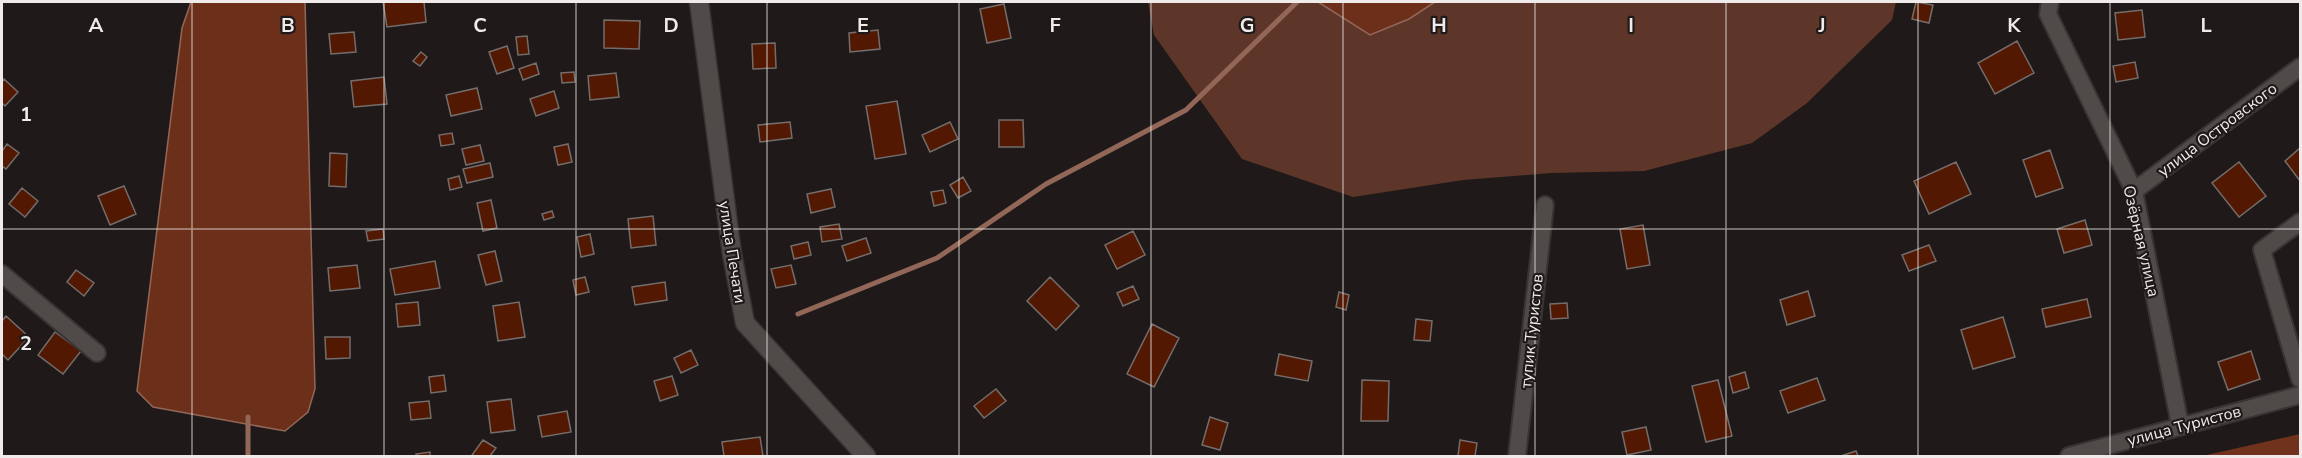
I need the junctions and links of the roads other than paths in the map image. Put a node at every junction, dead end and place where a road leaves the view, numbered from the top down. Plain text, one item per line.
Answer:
1 (699, 2) edge
2 (2050, 2) edge
3 (2301, 67) edge
4 (2134, 191) junction
5 (1545, 205) dead end
6 (2301, 222) edge
7 (4, 281) edge
8 (97, 353) dead end
9 (2301, 379) edge
10 (2301, 395) edge
11 (2180, 425) junction
12 (866, 456) edge
13 (1517, 456) edge
14 (2068, 456) edge

1 - 12 street, улица Печати
2 - 4 street, Озёрная улица
3 - 4 street, улица Островского
4 - 11 street, Озёрная улица
5 - 13 street, тупик Туристов
6 - 9 street
7 - 8 street
10 - 11 street, улица Туристов
11 - 14 street, улица Туристов

